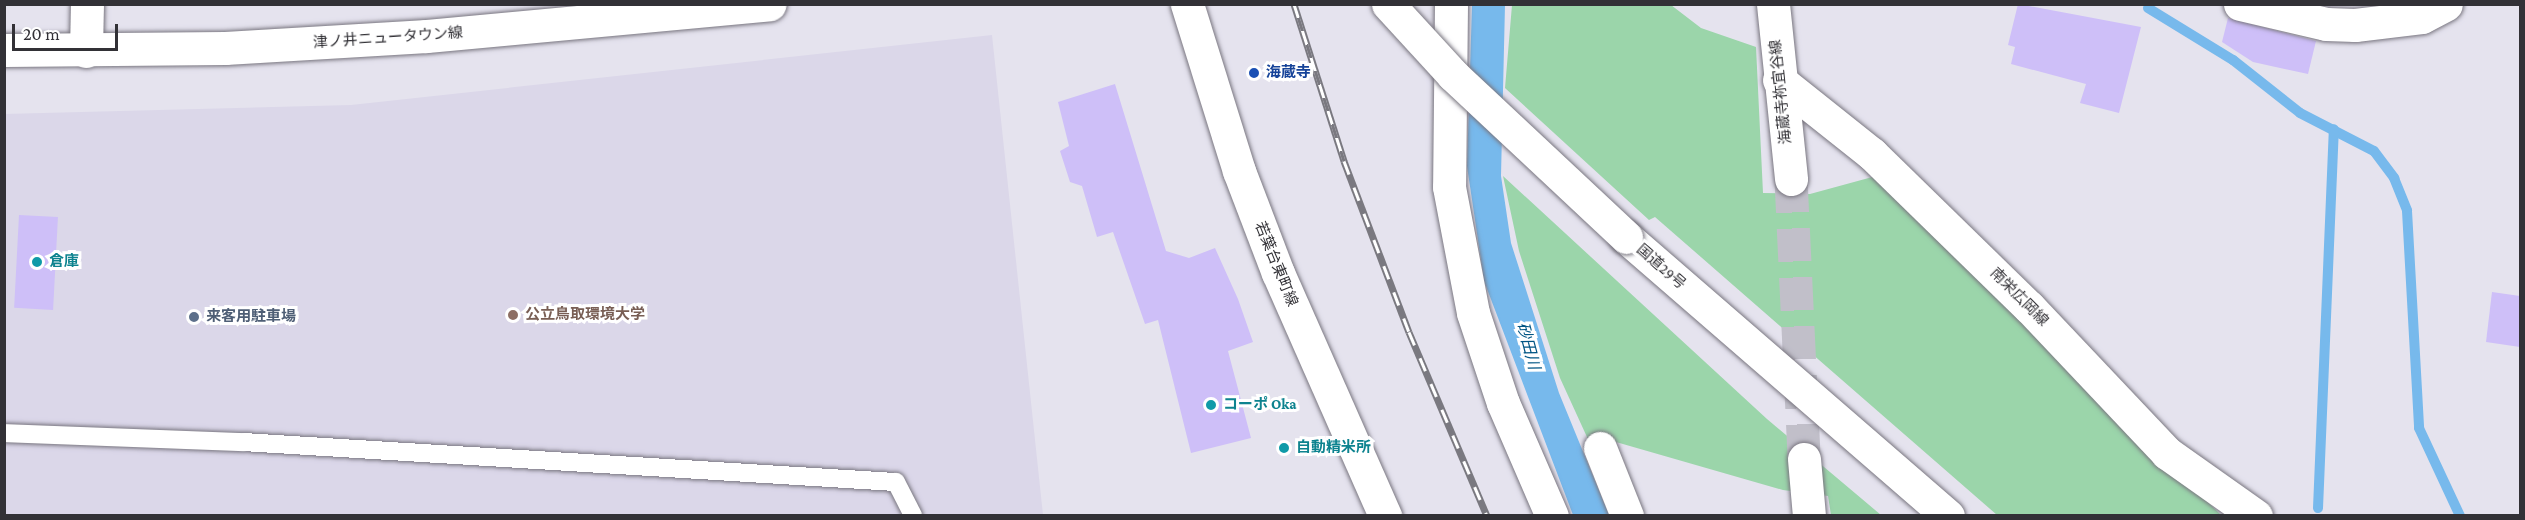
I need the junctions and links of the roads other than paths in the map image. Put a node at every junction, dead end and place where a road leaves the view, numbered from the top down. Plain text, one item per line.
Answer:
1 (87, 4) edge
2 (770, 4) edge
3 (1187, 4) edge
4 (1388, 4) edge
5 (1451, 4) edge
6 (1773, 4) edge
7 (2240, 4) edge
8 (2446, 4) edge
9 (4, 50) edge
10 (86, 51) junction
11 (1779, 80) junction
12 (1791, 179) tunnel mouth
13 (4, 433) edge
14 (1600, 448) dead end
15 (1804, 459) tunnel mouth
16 (913, 516) edge
17 (1385, 516) edge
18 (1552, 516) edge
19 (1627, 516) edge
20 (1809, 516) edge
21 (1948, 516) edge
22 (2256, 516) edge

1 - 10 main road
2 - 10 main road, 津ノ井ニュータウン線
3 - 17 main road, 若葉台東町線
4 - 21 main road, 国道29号, bridge
5 - 18 main road
6 - 11 main road, 海蔵寺祢宜谷線
7 - 8 main road
9 - 10 main road, 津ノ井ニュータウン線
11 - 12 main road, 海蔵寺祢宜谷線
11 - 22 main road, 南栄広岡線
13 - 16 lane
14 - 19 main road
15 - 20 main road

